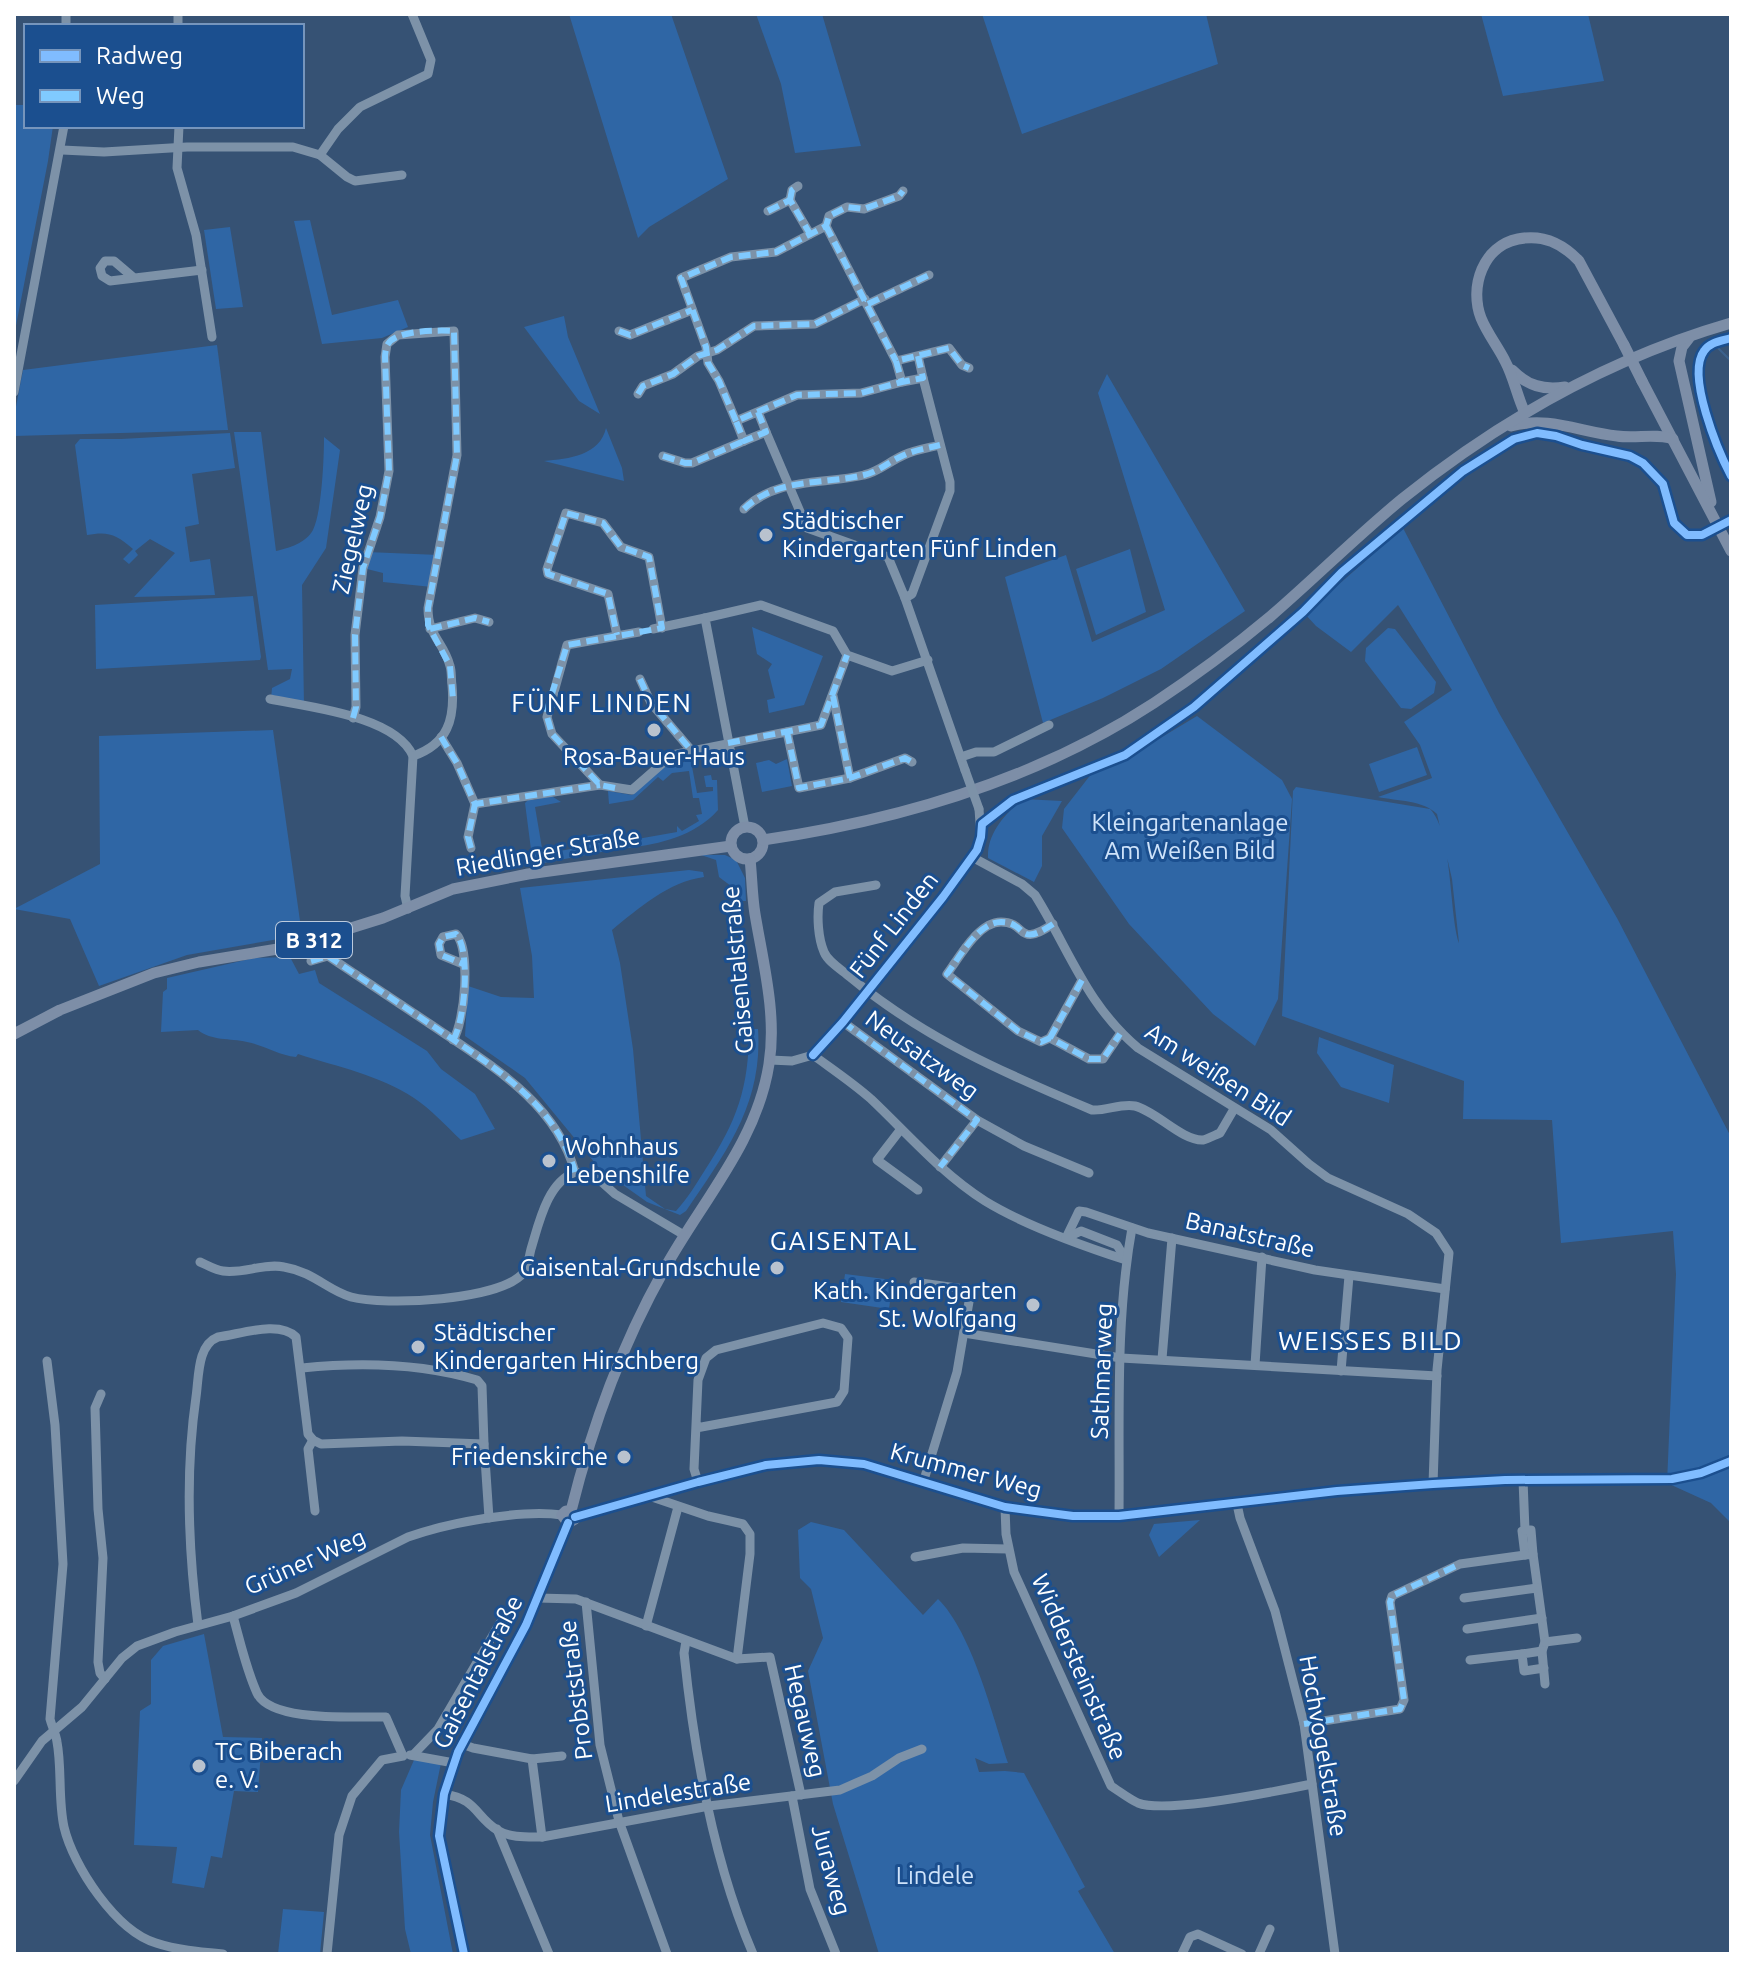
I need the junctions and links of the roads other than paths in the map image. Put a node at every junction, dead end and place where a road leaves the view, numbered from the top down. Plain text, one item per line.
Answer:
1 (412, 14) edge
2 (64, 128) edge
3 (179, 128) edge
4 (178, 149) junction
5 (62, 150) junction
6 (320, 155) junction
7 (402, 175) dead end
8 (798, 186) dead end
9 (903, 191) dead end
10 (790, 200) junction
11 (768, 211) dead end
12 (826, 226) junction
13 (810, 234) junction
14 (202, 270) junction
15 (929, 275) dead end
16 (134, 278) dead end
17 (866, 302) junction
18 (692, 310) junction
19 (1731, 323) edge
20 (619, 331) dead end
21 (1691, 336) junction
22 (212, 337) dead end
23 (707, 354) junction
24 (918, 356) junction
25 (896, 361) junction
26 (1507, 363) junction
27 (969, 368) dead end
28 (16, 377) edge
29 (923, 378) junction
30 (902, 382) junction
31 (1575, 385) junction
32 (14, 392) edge
33 (638, 394) dead end
34 (758, 412) junction
35 (1525, 413) junction
36 (736, 421) junction
37 (1499, 429) junction
38 (766, 432) junction
39 (1673, 439) junction
40 (744, 441) junction
41 (940, 445) junction
42 (663, 456) dead end
43 (788, 486) junction
44 (744, 509) dead end
45 (1714, 518) junction
46 (1731, 551) edge
47 (905, 598) junction
48 (705, 618) junction
49 (489, 622) dead end
50 (430, 629) junction
51 (639, 632) dead end
52 (617, 635) junction
53 (847, 655) junction
54 (928, 660) junction
55 (640, 679) dead end
56 (833, 696) junction
57 (270, 699) dead end
58 (353, 718) junction
59 (839, 722) junction
60 (821, 725) junction
61 (1049, 725) dead end
62 (787, 732) junction
63 (441, 737) junction
64 (728, 743) junction
65 (691, 750) junction
66 (413, 756) junction
67 (961, 757) junction
68 (912, 762) dead end
69 (850, 778) junction
70 (600, 785) junction
71 (475, 804) junction
72 (745, 827) junction
73 (763, 840) junction
74 (731, 846) junction
75 (471, 848) dead end
76 (972, 857) junction
77 (750, 859) junction
78 (876, 885) dead end
79 (408, 909) junction
80 (1053, 924) junction
81 (311, 961) dead end
82 (463, 964) dead end
83 (1082, 980) junction
84 (867, 991) junction
85 (843, 1022) junction
86 (14, 1034) edge
87 (1120, 1034) junction
88 (1050, 1038) junction
89 (453, 1040) junction
90 (813, 1055) junction
91 (770, 1060) junction
92 (1234, 1109) junction
93 (977, 1120) junction
94 (901, 1129) junction
95 (940, 1167) junction
96 (575, 1172) junction
97 (1089, 1173) dead end
98 (918, 1190) dead end
99 (1132, 1228) junction
100 (684, 1235) junction
101 (1066, 1238) junction
102 (1172, 1238) junction
103 (1262, 1257) junction
104 (1126, 1260) junction
105 (200, 1262) dead end
106 (1349, 1276) junction
107 (914, 1282) dead end
108 (1445, 1289) junction
109 (964, 1333) junction
110 (1121, 1358) junction
111 (1162, 1359) junction
112 (47, 1361) dead end
113 (1255, 1365) junction
114 (302, 1368) junction
115 (1341, 1371) junction
116 (1437, 1376) junction
117 (101, 1394) dead end
118 (696, 1428) junction
119 (313, 1440) junction
120 (484, 1444) junction
121 (1731, 1461) edge
122 (1523, 1480) junction
123 (698, 1482) junction
124 (923, 1483) junction
125 (1433, 1484) junction
126 (649, 1496) junction
127 (1237, 1504) junction
128 (678, 1507) junction
129 (1005, 1507) junction
130 (315, 1511) dead end
131 (1119, 1516) junction
132 (569, 1517) junction
133 (489, 1518) junction
134 (1008, 1549) junction
135 (1529, 1555) junction
136 (915, 1557) dead end
137 (1537, 1588) junction
138 (538, 1598) junction
139 (1464, 1598) dead end
140 (586, 1602) junction
141 (233, 1616) junction
142 (1542, 1618) junction
143 (500, 1623) dead end
144 (198, 1625) junction
145 (646, 1626) junction
146 (1467, 1629) dead end
147 (1577, 1638) dead end
148 (686, 1641) junction
149 (1544, 1646) junction
150 (1522, 1654) junction
151 (737, 1659) junction
152 (1470, 1660) dead end
153 (1544, 1668) junction
154 (105, 1679) junction
155 (1545, 1684) dead end
156 (1304, 1724) junction
157 (53, 1731) junction
158 (462, 1744) junction
159 (922, 1749) dead end
160 (408, 1756) junction
161 (562, 1756) dead end
162 (532, 1759) junction
163 (454, 1763) junction
164 (14, 1781) edge
165 (1312, 1784) junction
166 (444, 1794) junction
167 (796, 1795) junction
168 (709, 1806) junction
169 (619, 1821) junction
170 (497, 1829) junction
171 (542, 1837) junction
172 (1270, 1929) dead end
173 (223, 1954) edge
174 (327, 1954) edge
175 (464, 1954) edge
176 (549, 1954) edge
177 (667, 1954) edge
178 (753, 1954) edge
179 (836, 1954) edge
180 (1182, 1954) edge
181 (1242, 1954) edge
182 (1259, 1954) edge
183 (1335, 1954) edge

1 - 6 street
2 - 5 street
3 - 4 street
4 - 5 street
4 - 6 street
4 - 14 street
5 - 28 street
6 - 7 street
8 - 10 street
9 - 12 street
10 - 11 street
10 - 13 street
12 - 13 street
12 - 17 street
13 - 18 street
14 - 16 street
14 - 22 street
15 - 17 street
17 - 23 street
17 - 25 street
18 - 20 street
18 - 23 street
19 - 21 main road
21 - 31 main road
21 - 45 main road
23 - 33 street
23 - 36 street
24 - 25 street
24 - 27 street
24 - 29 street
25 - 30 street
26 - 31 main road
26 - 35 main road
26 - 39 main road, bridge
28 - 32 street
29 - 30 street
29 - 41 street
30 - 34 street
31 - 35 main road
34 - 36 street
34 - 38 street, Fünf Linden
35 - 37 main road
36 - 40 street
37 - 39 main road
37 - 73 main road
38 - 40 street
38 - 43 street, Fünf Linden
39 - 45 main road
40 - 42 street
41 - 43 street
41 - 47 street
43 - 44 street
43 - 47 street, Fünf Linden
45 - 46 main road
47 - 54 street, Fünf Linden
48 - 52 street
48 - 53 street
48 - 64 street
49 - 50 street
50 - 58 street, Ziegelweg
50 - 63 street
51 - 52 street
52 - 70 street
53 - 54 street
53 - 56 street
54 - 67 street, Fünf Linden
55 - 65 street
56 - 59 street
56 - 60 street
57 - 58 street
58 - 66 street
59 - 60 street
59 - 69 street
60 - 62 street
61 - 67 street
62 - 64 street
62 - 69 street
63 - 66 street
63 - 71 street
64 - 65 street
64 - 72 street
65 - 70 street
66 - 79 street
67 - 76 street, Fünf Linden, bridge
68 - 69 street
70 - 71 street
71 - 75 street
72 - 73 main road
72 - 74 main road
73 - 77 main road
74 - 77 main road
74 - 79 main road, Riedlinger Straße / B 312
76 - 80 street, Am weißen Bild
76 - 84 street, Fünf Linden
77 - 91 main road, Gaisentalstraße
78 - 84 street
79 - 86 main road, Riedlinger Straße / B 312
80 - 83 street, Am weißen Bild
80 - 88 street
81 - 89 street
82 - 89 street
83 - 87 street, Am weißen Bild
83 - 88 street
84 - 85 street, Fünf Linden
84 - 92 street
85 - 90 street, Fünf Linden
85 - 93 street, Neusatzweg
87 - 88 street
87 - 92 street, Am weißen Bild
89 - 96 street
90 - 91 street
90 - 94 street
91 - 100 main road, Gaisentalstraße
92 - 108 street, Am weißen Bild
93 - 95 street, Neusatzweg
93 - 97 street, Neusatzweg
94 - 95 street
94 - 98 street
95 - 101 street
96 - 100 street
96 - 105 street
99 - 101 street, Banatstraße
99 - 102 street, Banatstraße
99 - 104 street, Sathmarweg
100 - 132 main road, Gaisentalstraße
101 - 104 street
102 - 103 street, Banatstraße
102 - 111 street
103 - 106 street, Banatstraße
103 - 113 street
104 - 110 street, Sathmarweg
106 - 108 street, Banatstraße
106 - 115 street
107 - 109 street
108 - 116 street
109 - 110 street
109 - 124 street
110 - 111 street
110 - 131 street, Sathmarweg
111 - 113 street
112 - 157 street
113 - 115 street
114 - 119 street
114 - 120 street
114 - 144 street
115 - 116 street
116 - 125 street
117 - 154 street
118 - 118 street
118 - 123 street
119 - 120 street
119 - 130 street
120 - 133 street
121 - 122 street, Krummer Weg
122 - 125 street, Krummer Weg
122 - 135 street
123 - 124 street, Krummer Weg
123 - 126 street, Krummer Weg
124 - 129 street, Krummer Weg
125 - 127 street, Krummer Weg
126 - 128 street
126 - 132 street, Krummer Weg
127 - 131 street, Krummer Weg
127 - 156 street, Hochvogelstraße
128 - 145 street
128 - 151 street
129 - 131 street, Krummer Weg
129 - 134 street, Widdersteinstraße
132 - 133 street, Grüner Weg
132 - 138 main road, Gaisentalstraße
133 - 141 street, Grüner Weg
134 - 136 street
134 - 165 street, Widdersteinstraße
135 - 137 street
135 - 156 street
137 - 139 street
137 - 142 street
138 - 140 street
138 - 158 main road, Gaisentalstraße
140 - 145 street
140 - 169 street, Probststraße
141 - 144 street, Grüner Weg
141 - 160 street
142 - 146 street
142 - 149 street
143 - 160 street
144 - 154 street, Grüner Weg
145 - 148 street
147 - 149 street
148 - 151 street
148 - 168 street
149 - 150 street
149 - 153 street
150 - 152 street
150 - 153 street
151 - 167 street, Hegauweg
153 - 155 street
154 - 157 street, Grüner Weg
156 - 165 street, Hochvogelstraße
157 - 164 street, Grüner Weg
157 - 173 street
158 - 162 street
158 - 163 main road, Gaisentalstraße
159 - 167 street, Lindelestraße
160 - 163 street
160 - 174 street
161 - 162 street
162 - 171 street
163 - 166 main road, Gaisentalstraße
165 - 183 street, Hochvogelstraße
166 - 170 street
166 - 175 main road, Gaisentalstraße
167 - 168 street, Lindelestraße
167 - 179 street, Juraweg
168 - 169 street, Lindelestraße
168 - 178 street
169 - 171 street, Lindelestraße
169 - 177 street, Probststraße
170 - 171 street, Lindelestraße
170 - 176 street
172 - 182 street
180 - 181 street

